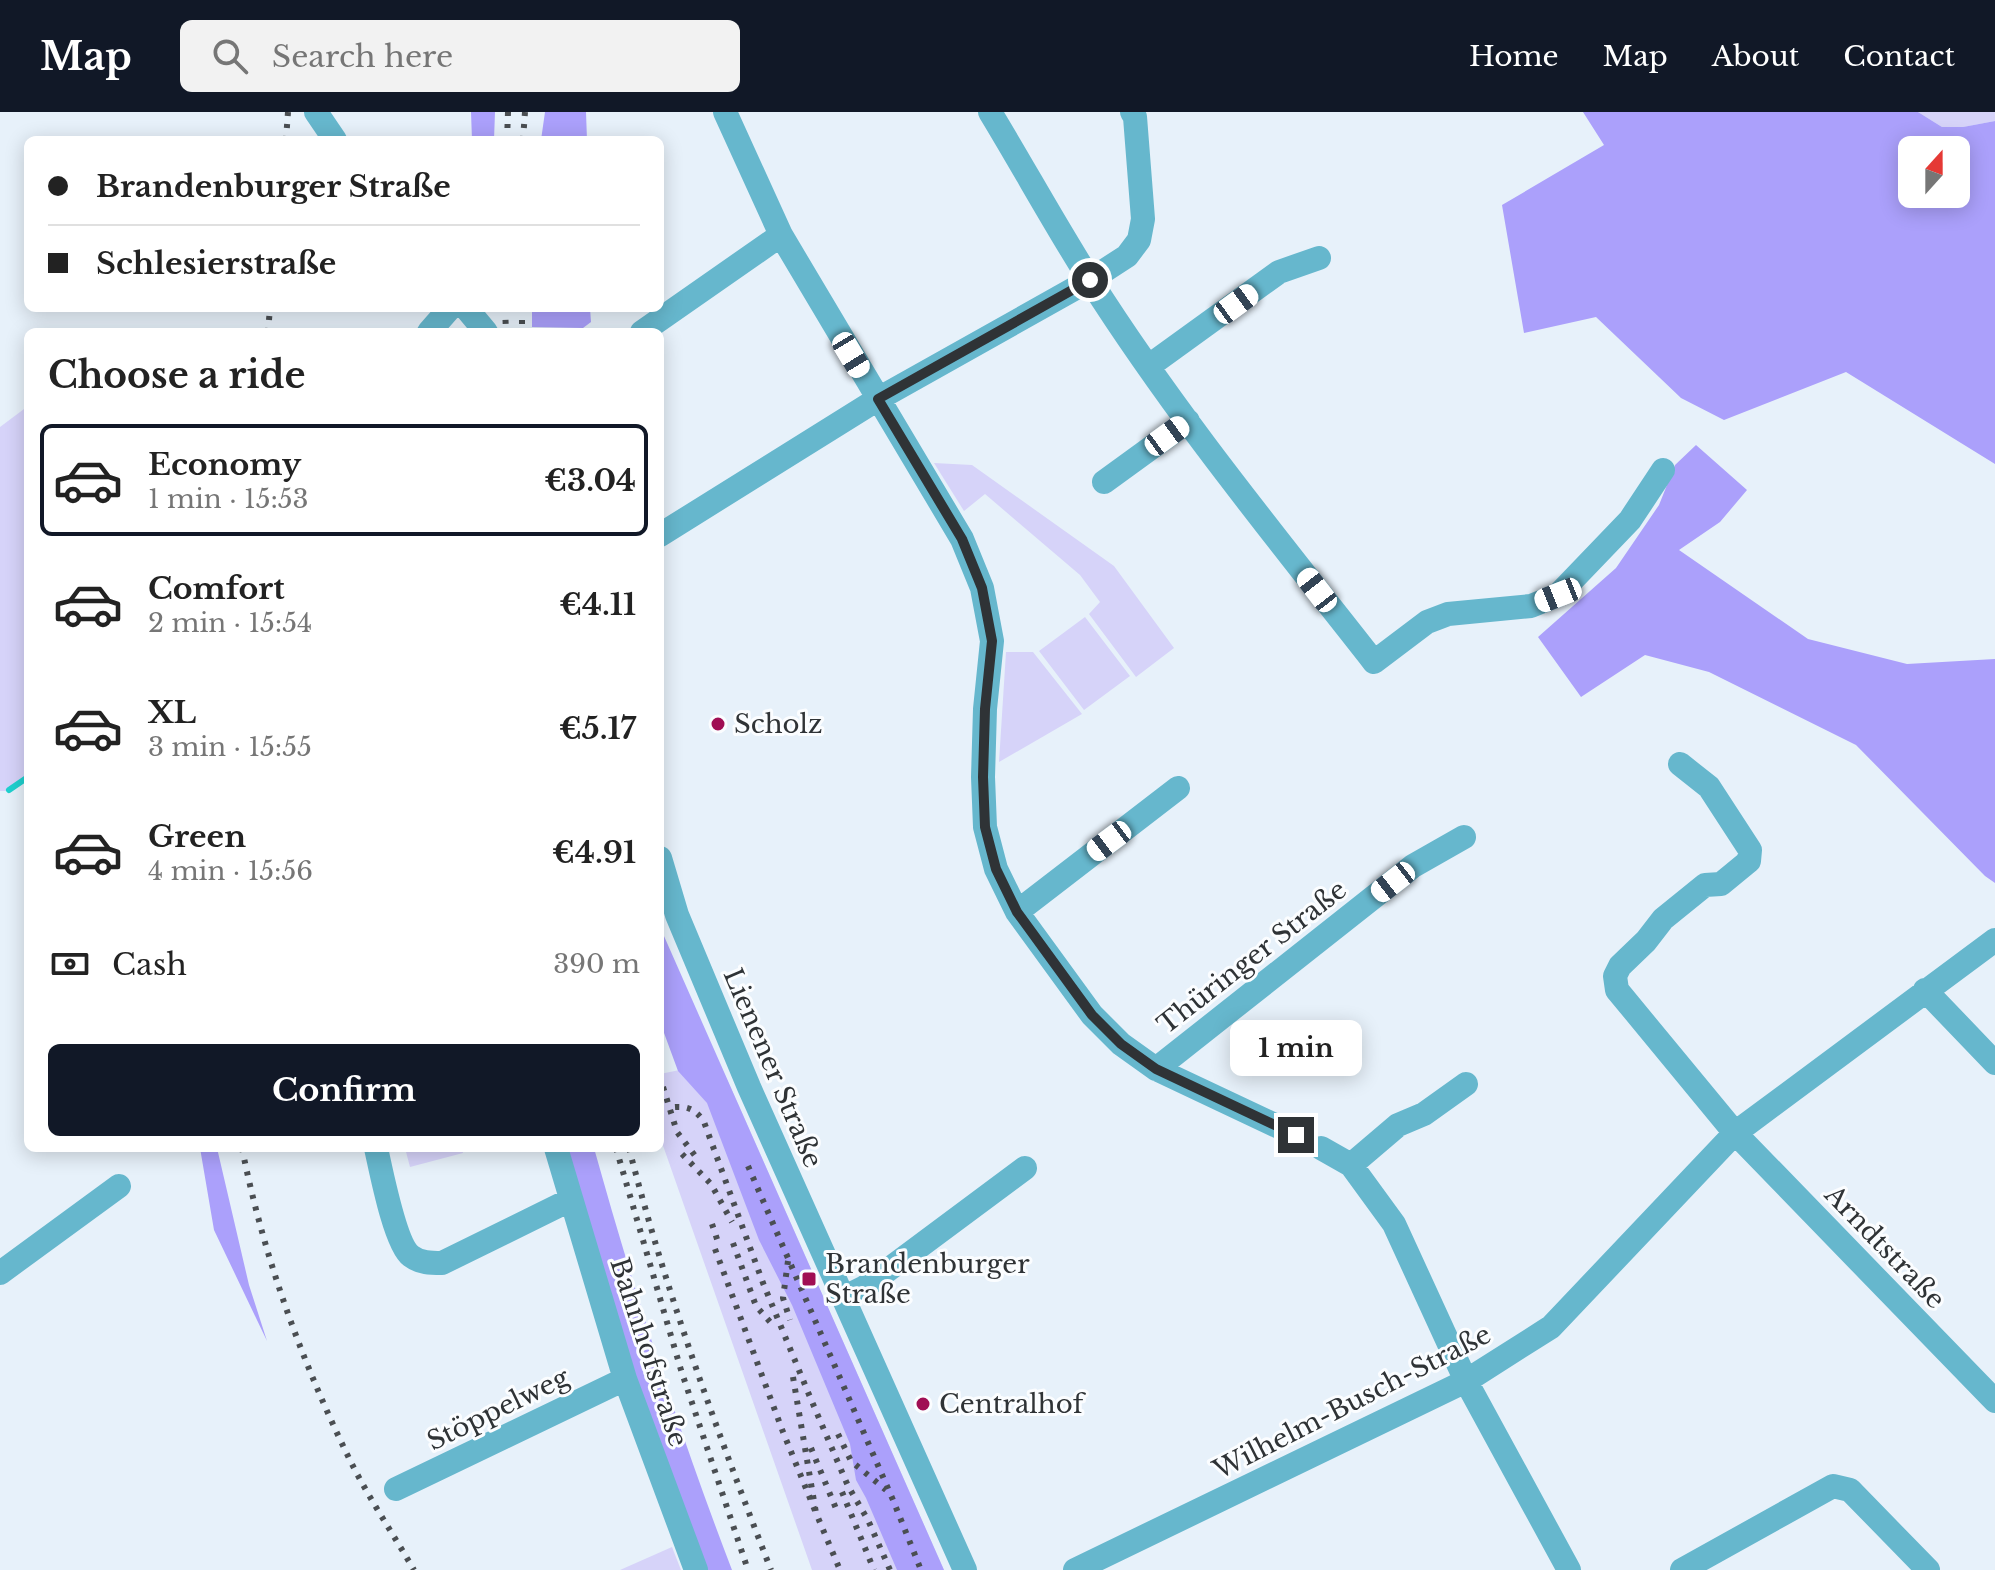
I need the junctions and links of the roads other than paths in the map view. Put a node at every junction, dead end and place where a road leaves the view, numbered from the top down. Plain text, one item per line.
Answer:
1 (316, 112) edge
2 (725, 112) edge
3 (990, 112) edge
4 (1137, 114) edge
5 (332, 136) edge
6 (781, 235) junction
7 (1319, 258) dead end
8 (1090, 280) junction
9 (446, 312) edge
10 (469, 312) edge
11 (432, 328) edge
12 (483, 328) edge
13 (648, 328) edge
14 (1149, 366) junction
15 (878, 399) junction
16 (1188, 421) junction
17 (1663, 470) dead end
18 (1104, 482) dead end
19 (664, 533) edge
20 (1680, 764) dead end
21 (1178, 788) dead end
22 (1464, 837) dead end
23 (664, 871) edge
24 (1017, 912) junction
25 (1995, 940) edge
26 (1925, 990) junction
27 (1995, 1063) edge
28 (1156, 1069) junction
29 (1466, 1084) dead end
30 (1735, 1133) junction
31 (1296, 1135) dead end
32 (1321, 1148) dead end
33 (377, 1152) edge
34 (557, 1152) edge
35 (1351, 1165) junction
36 (1025, 1168) dead end
37 (119, 1186) dead end
38 (570, 1200) junction
39 (0, 1273) edge
40 (843, 1298) junction
41 (625, 1379) junction
42 (1466, 1381) junction
43 (1995, 1401) edge
44 (396, 1489) dead end
45 (696, 1570) edge
46 (965, 1570) edge
47 (1075, 1570) edge
48 (1569, 1570) edge
49 (1682, 1570) edge
50 (1928, 1570) edge

1 - 5 street
2 - 6 street
3 - 8 street
4 - 8 street
6 - 13 street
6 - 15 street
7 - 14 street
8 - 14 street
8 - 15 street
9 - 11 street
10 - 12 street
14 - 16 street
15 - 19 street
15 - 24 street
16 - 17 street
16 - 18 street
20 - 30 street, Arndtstraße
21 - 24 street
22 - 28 street, Thüringer Straße
23 - 40 street, Lienener Straße
24 - 28 street
25 - 26 street, Wilhelm-Busch-Straße
26 - 27 street
26 - 30 street, Wilhelm-Busch-Straße
28 - 31 street
29 - 35 street
30 - 42 street, Wilhelm-Busch-Straße
30 - 43 street, Arndtstraße
32 - 35 street
33 - 38 street
34 - 38 street, Bahnhofstraße
35 - 42 street
36 - 40 street
37 - 39 street
38 - 41 street, Bahnhofstraße
40 - 46 street, Lienener Straße
41 - 44 street, Stöppelweg
41 - 45 street, Bahnhofstraße
42 - 47 street, Wilhelm-Busch-Straße
42 - 48 street
49 - 50 street

